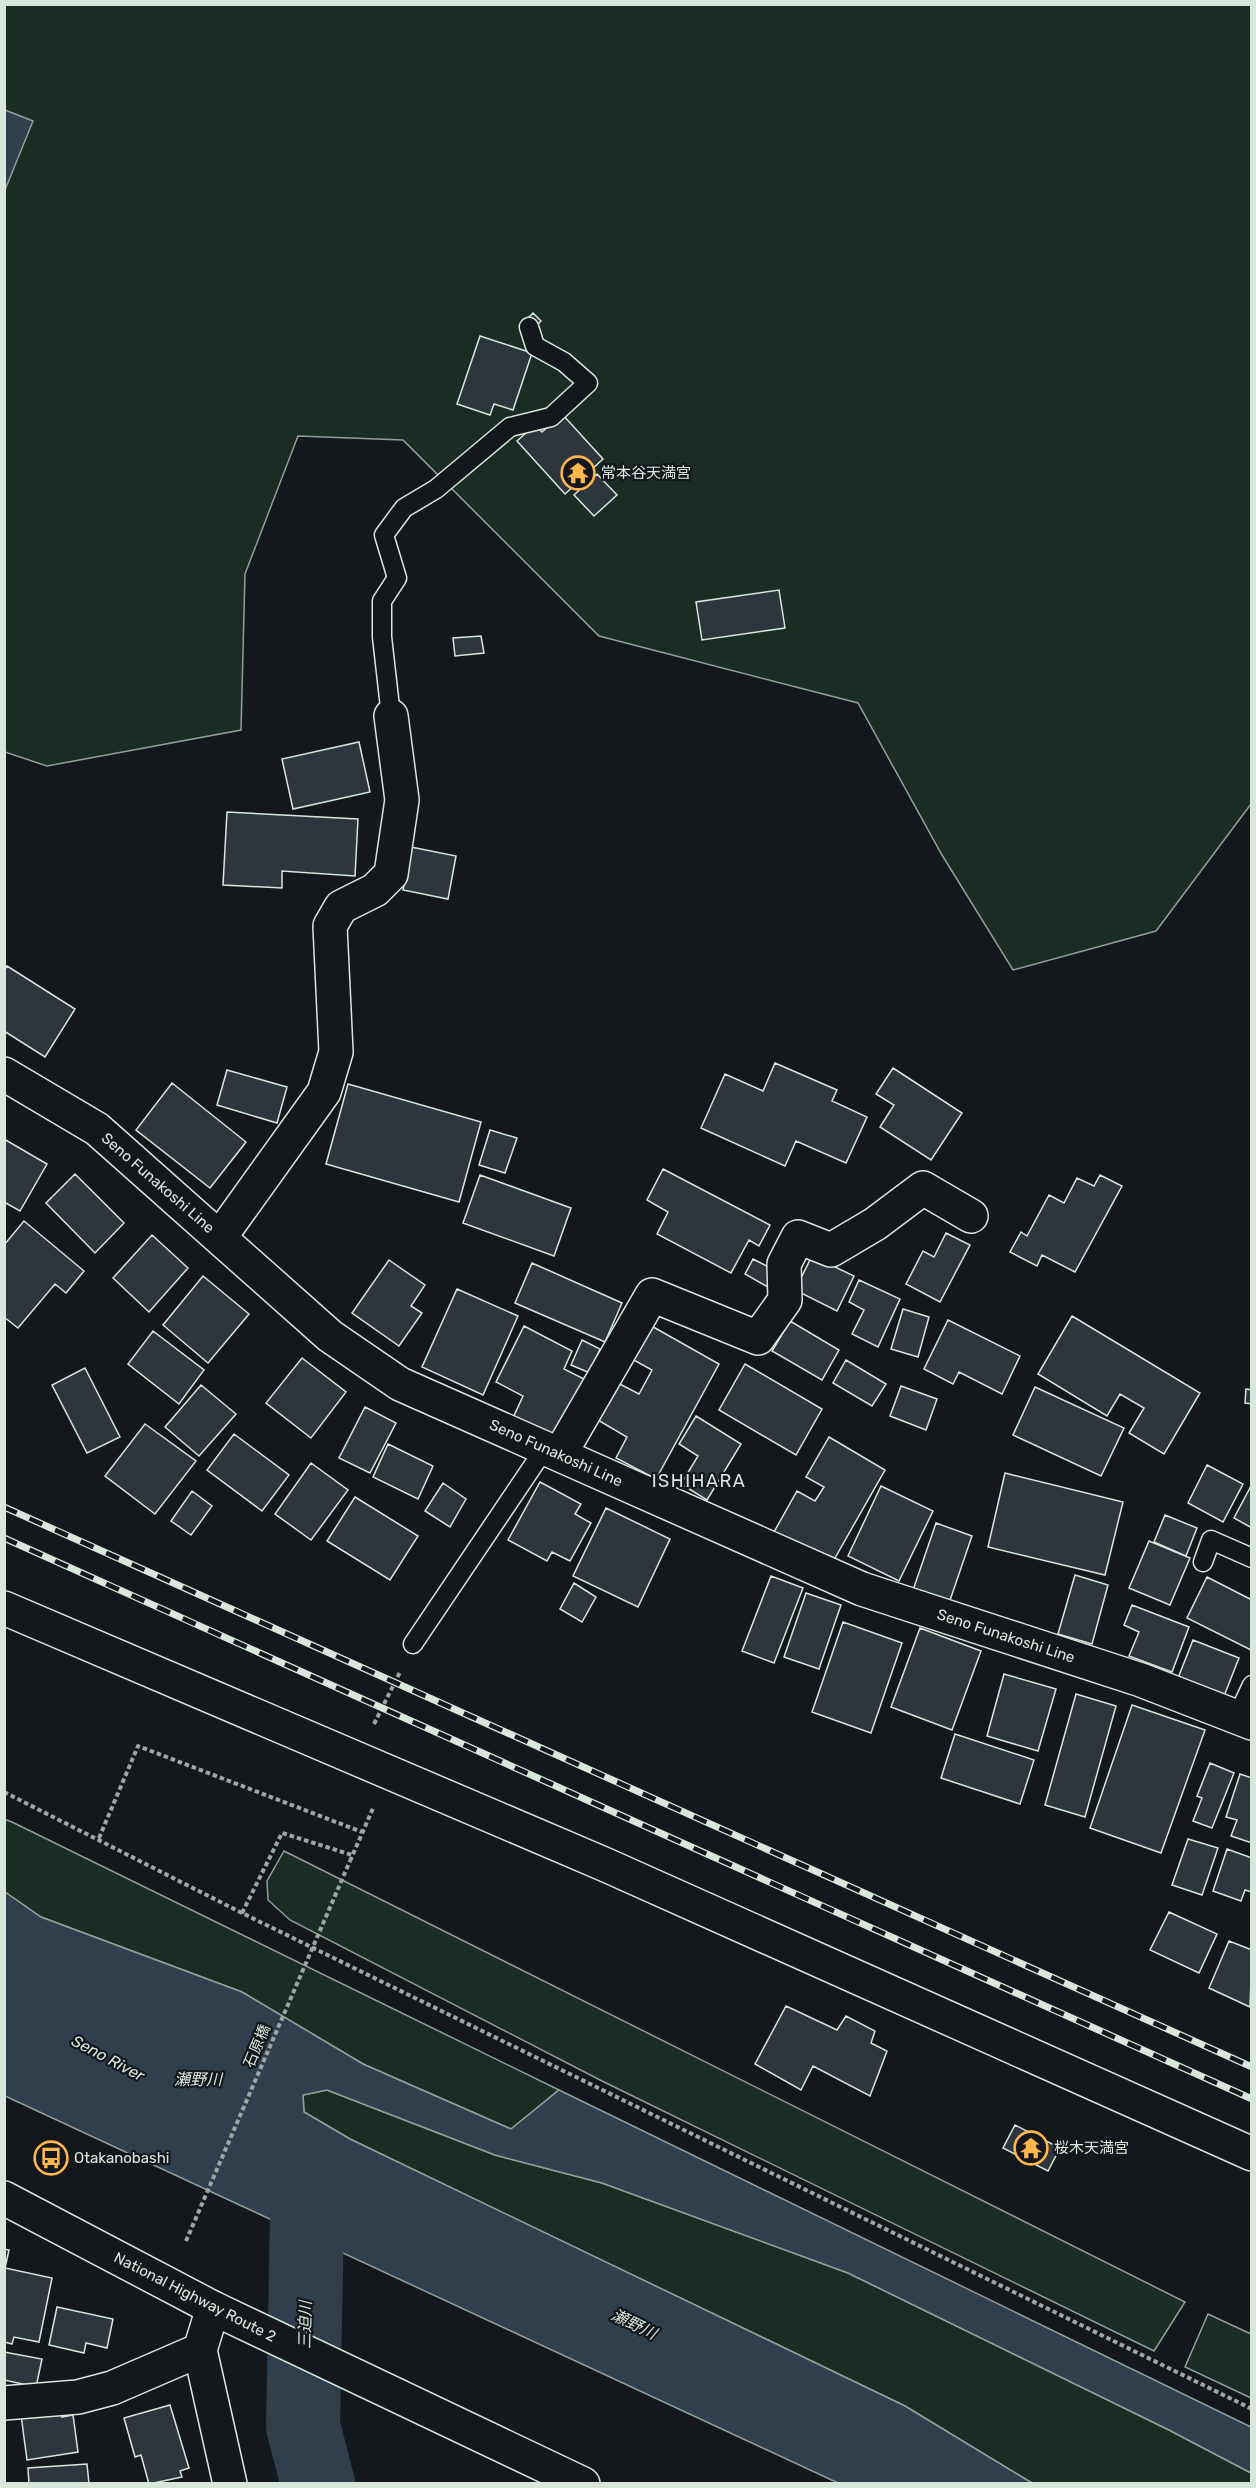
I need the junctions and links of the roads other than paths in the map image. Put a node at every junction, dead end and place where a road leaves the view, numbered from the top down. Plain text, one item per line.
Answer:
1 (529, 327) dead end
2 (391, 716) joint
3 (4, 1074) edge
4 (971, 1216) dead end
5 (220, 1237) junction
6 (553, 1451) junction
7 (1251, 1558) edge
8 (1203, 1562) dead end
9 (4, 1608) edge
10 (413, 1644) road end
11 (1251, 1685) edge
12 (1244, 1720) edge
13 (1249, 2148) edge
14 (4, 2199) edge
15 (220, 2312) junction
16 (200, 2350) junction
17 (4, 2403) edge
18 (230, 2484) edge
19 (584, 2484) edge

1 - 2 lane
2 - 5 main road
3 - 5 main road, Seno Funakoshi Line
4 - 6 main road
5 - 6 main road, Seno Funakoshi Line
6 - 10 lane
6 - 12 main road, Seno Funakoshi Line
7 - 8 lane
9 - 13 main road
11 - 12 lane
14 - 15 main road, National Highway Route 2
15 - 16 main road
15 - 19 main road, National Highway Route 2
16 - 17 main road
16 - 18 main road

